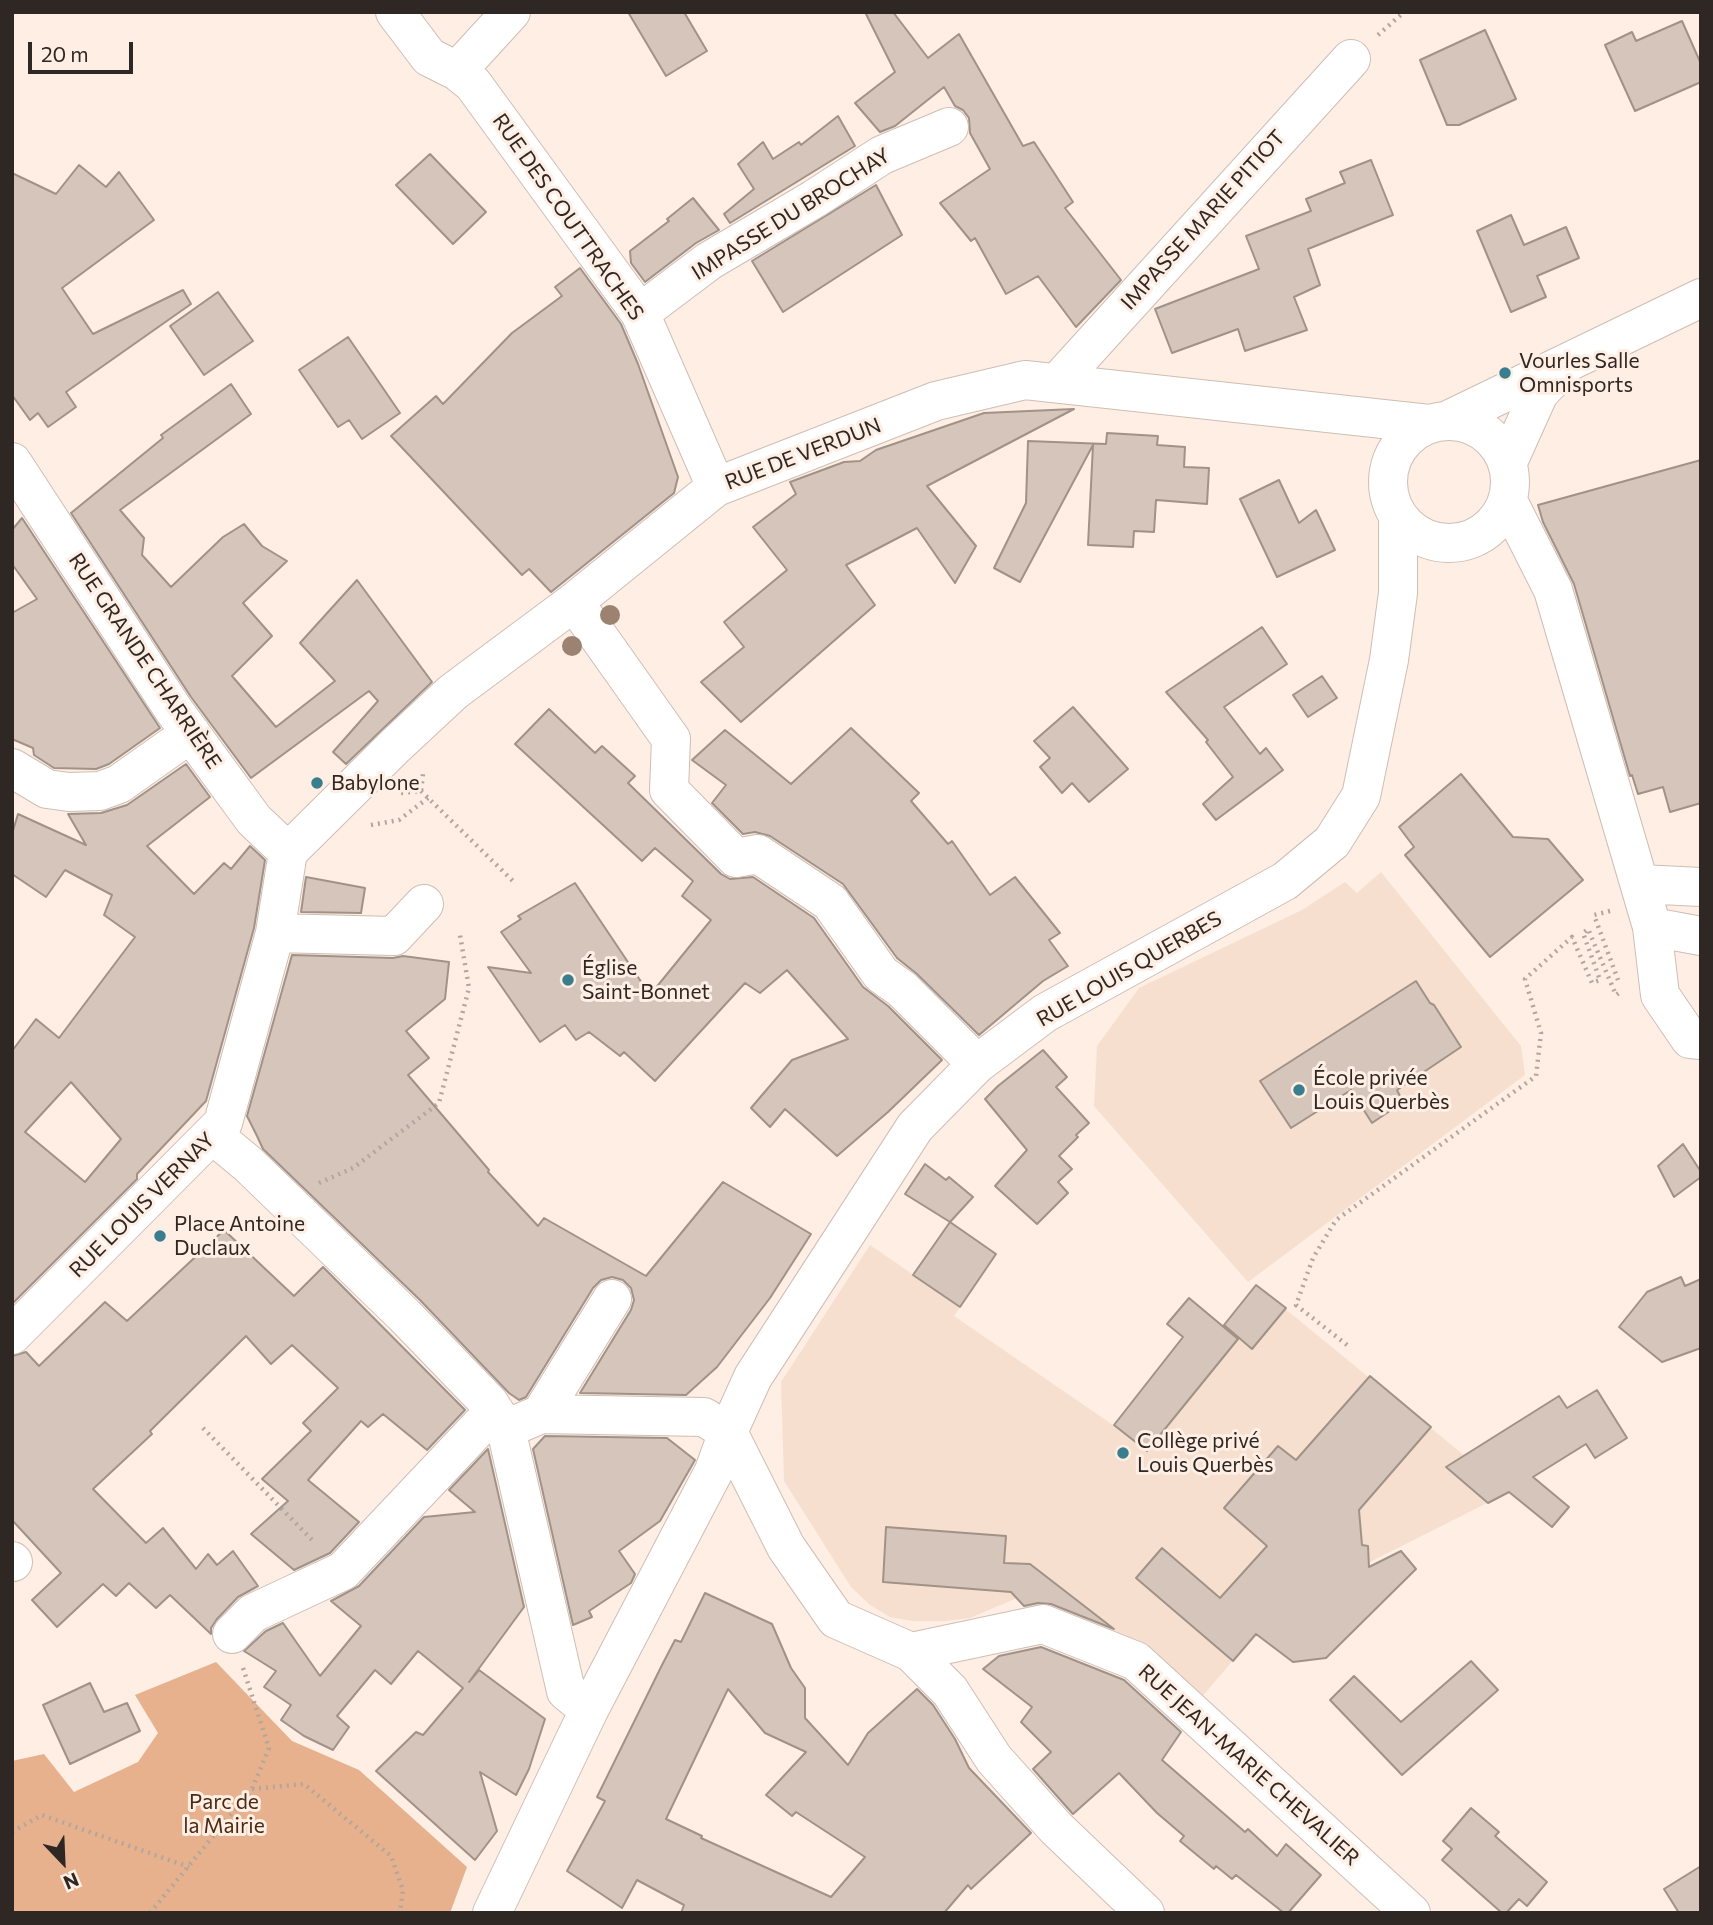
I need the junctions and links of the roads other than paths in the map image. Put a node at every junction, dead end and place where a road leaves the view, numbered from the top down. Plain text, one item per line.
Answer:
1 (395, 12) edge
2 (511, 12) edge
3 (1351, 59) dead end
4 (457, 71) junction
5 (949, 127) dead end
6 (1701, 298) edge
7 (640, 313) junction
8 (1571, 361) junction
9 (1057, 383) junction
10 (1360, 415) junction
11 (1439, 422) junction
12 (12, 462) edge
13 (1508, 462) junction
14 (1391, 463) junction
15 (716, 487) junction
16 (1508, 501) junction
17 (1398, 516) junction
18 (1484, 533) junction
19 (1446, 543) junction
20 (1553, 590) junction
21 (1398, 593) junction
22 (574, 602) junction
23 (191, 733) junction
24 (12, 768) edge
25 (288, 852) junction
26 (1701, 887) edge
27 (424, 904) dead end
28 (1646, 905) junction
29 (275, 933) junction
30 (1701, 936) edge
31 (1701, 1040) edge
32 (977, 1064) junction
33 (213, 1135) junction
34 (612, 1299) dead end
35 (12, 1335) edge
36 (541, 1414) junction
37 (501, 1421) junction
38 (728, 1432) junction
39 (232, 1634) road end
40 (911, 1652) junction
41 (589, 1710) junction
42 (492, 1913) edge
43 (1145, 1913) edge
44 (1411, 1913) edge

1 - 4 street, RUE DES COUTTRACHES
2 - 4 street
3 - 9 street, IMPASSE MARIE PITIOT
4 - 7 street, RUE DES COUTTRACHES
5 - 7 street, IMPASSE DU BROCHAY
6 - 8 street
7 - 15 street, RUE DES COUTTRACHES
8 - 11 street
8 - 13 street
9 - 10 street, RUE DE VERDUN
9 - 15 street, RUE DE VERDUN
10 - 11 street, RUE DE VERDUN
10 - 14 street
11 - 13 street
11 - 14 street
12 - 23 street, RUE GRANDE CHARRIÈRE
13 - 16 street
14 - 17 street
15 - 22 street, RUE DE VERDUN
16 - 18 street
16 - 20 street
17 - 19 street
17 - 21 street, RUE LOUIS QUERBES
18 - 19 street
18 - 20 street
19 - 21 street
20 - 28 street
21 - 32 street, RUE LOUIS QUERBES
22 - 25 street, RUE DE VERDUN
22 - 32 street
23 - 24 street
23 - 25 street, RUE GRANDE CHARRIÈRE
25 - 29 street, RUE LOUIS VERNAY
26 - 28 street
27 - 29 street
28 - 30 street
28 - 31 street
29 - 33 street, RUE LOUIS VERNAY
32 - 38 street, RUE LOUIS QUERBES
33 - 35 street, RUE LOUIS VERNAY
33 - 37 street
34 - 36 street
36 - 37 street
36 - 38 street
37 - 39 street
37 - 41 street
38 - 40 street
38 - 41 street, RUE LOUIS QUERBES
40 - 43 street
40 - 44 street, RUE JEAN-MARIE CHEVALIER
41 - 42 street, RUE LOUIS QUERBES

